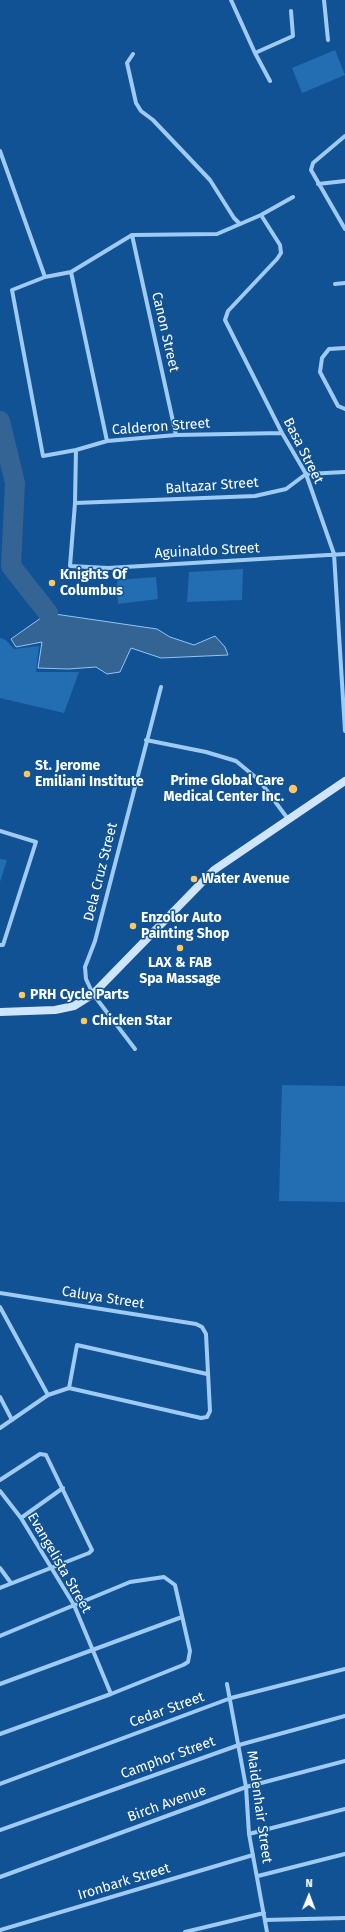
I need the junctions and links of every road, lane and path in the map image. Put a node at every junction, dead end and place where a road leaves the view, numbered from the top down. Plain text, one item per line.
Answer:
1 (232, 0) edge
2 (324, 0) edge
3 (292, 11) dead end
4 (328, 40) dead end
5 (255, 53) junction
6 (133, 54) dead end
7 (270, 81) dead end
8 (345, 136) edge
9 (0, 151) edge
10 (345, 182) edge
11 (318, 184) junction
12 (293, 197) dead end
13 (261, 214) junction
14 (240, 224) junction
15 (345, 230) edge
16 (132, 235) junction
17 (71, 272) junction
18 (45, 278) junction
19 (345, 283) edge
20 (335, 284) dead end
21 (345, 348) edge
22 (345, 409) edge
23 (282, 433) junction
24 (176, 434) junction
25 (107, 441) junction
26 (76, 450) junction
27 (345, 472) edge
28 (306, 474) junction
29 (75, 504) junction
30 (334, 554) junction
31 (345, 554) edge
32 (161, 687) dead end
33 (345, 731) edge
34 (146, 740) junction
35 (345, 782) edge
36 (288, 819) junction
37 (0, 831) edge
38 (0, 945) edge
39 (93, 994) junction
40 (0, 1012) edge
41 (135, 1049) dead end
42 (0, 1293) edge
43 (0, 1307) edge
44 (207, 1374) junction
45 (69, 1388) junction
46 (48, 1396) junction
47 (0, 1397) edge
48 (12, 1420) junction
49 (0, 1428) edge
50 (0, 1480) edge
51 (63, 1488) junction
52 (0, 1491) edge
53 (21, 1518) junction
54 (0, 1568) edge
55 (52, 1568) junction
56 (11, 1583) junction
57 (0, 1588) edge
58 (74, 1605) junction
59 (182, 1618) junction
60 (0, 1636) edge
61 (93, 1650) junction
62 (345, 1669) edge
63 (0, 1684) edge
64 (227, 1684) dead end
65 (111, 1694) junction
66 (231, 1698) junction
67 (345, 1716) edge
68 (0, 1734) edge
69 (239, 1745) junction
70 (345, 1761) edge
71 (0, 1784) edge
72 (246, 1787) junction
73 (345, 1809) edge
74 (0, 1830) edge
75 (249, 1834) junction
76 (345, 1854) edge
77 (253, 1855) junction
78 (258, 1876) junction
79 (0, 1877) edge
80 (264, 1913) junction
81 (345, 1918) edge
82 (265, 1920) junction
83 (0, 1930) edge
84 (185, 1932) edge
85 (267, 1932) edge

1 - 5 street
2 - 4 street
3 - 5 street
5 - 7 street
6 - 14 street
8 - 11 street
9 - 18 street
10 - 11 street
11 - 15 street
12 - 13 street
13 - 14 street
13 - 23 street, Basa Street
14 - 16 street
16 - 17 street
16 - 24 street, Canon Street
17 - 18 street
17 - 25 street
18 - 26 street, Calderon Street
19 - 20 street
21 - 22 street
23 - 24 street, Calderon Street
23 - 28 street, Basa Street
24 - 25 street, Calderon Street
25 - 26 street, Calderon Street
26 - 29 street
27 - 28 street
28 - 29 street, Baltazar Street
28 - 30 street, Basa Street
29 - 30 street, Aguinaldo Street
30 - 31 street, Aguinaldo Street
30 - 33 street, Basa Street
32 - 34 street, Dela Cruz Street
34 - 36 street
34 - 39 street, Dela Cruz Street
35 - 36 main road
36 - 39 main road
37 - 38 street
39 - 40 main road
39 - 41 street, Dela Cruz Street
42 - 44 street, Caluya Street
43 - 46 street
44 - 45 street
44 - 45 street
45 - 46 street
46 - 48 street
47 - 48 street
48 - 49 street
50 - 51 street
51 - 53 street
51 - 55 street
52 - 53 street, Evangelista Street
53 - 55 street, Evangelista Street
54 - 56 street
55 - 56 street
55 - 58 street, Evangelista Street
56 - 57 street
58 - 59 street
58 - 60 street
58 - 61 street, Evangelista Street
59 - 61 street
59 - 65 street
61 - 63 street
61 - 65 street, Evangelista Street
62 - 66 street, Cedar Street
64 - 66 street, Maidenhair Street
65 - 68 street
66 - 69 street, Maidenhair Street
66 - 71 street, Cedar Street
67 - 69 street, Camphor Street
69 - 72 street, Maidenhair Street
69 - 74 street, Camphor Street
70 - 72 street, Birch Avenue
72 - 75 street, Maidenhair Street
72 - 79 street, Birch Avenue
73 - 75 street
75 - 77 street, Maidenhair Street
76 - 78 street
77 - 78 street, Maidenhair Street
77 - 83 street, Ironbark Street
78 - 80 street, Maidenhair Street
80 - 82 street, Maidenhair Street
80 - 84 street
81 - 82 street
82 - 85 street, Maidenhair Street

